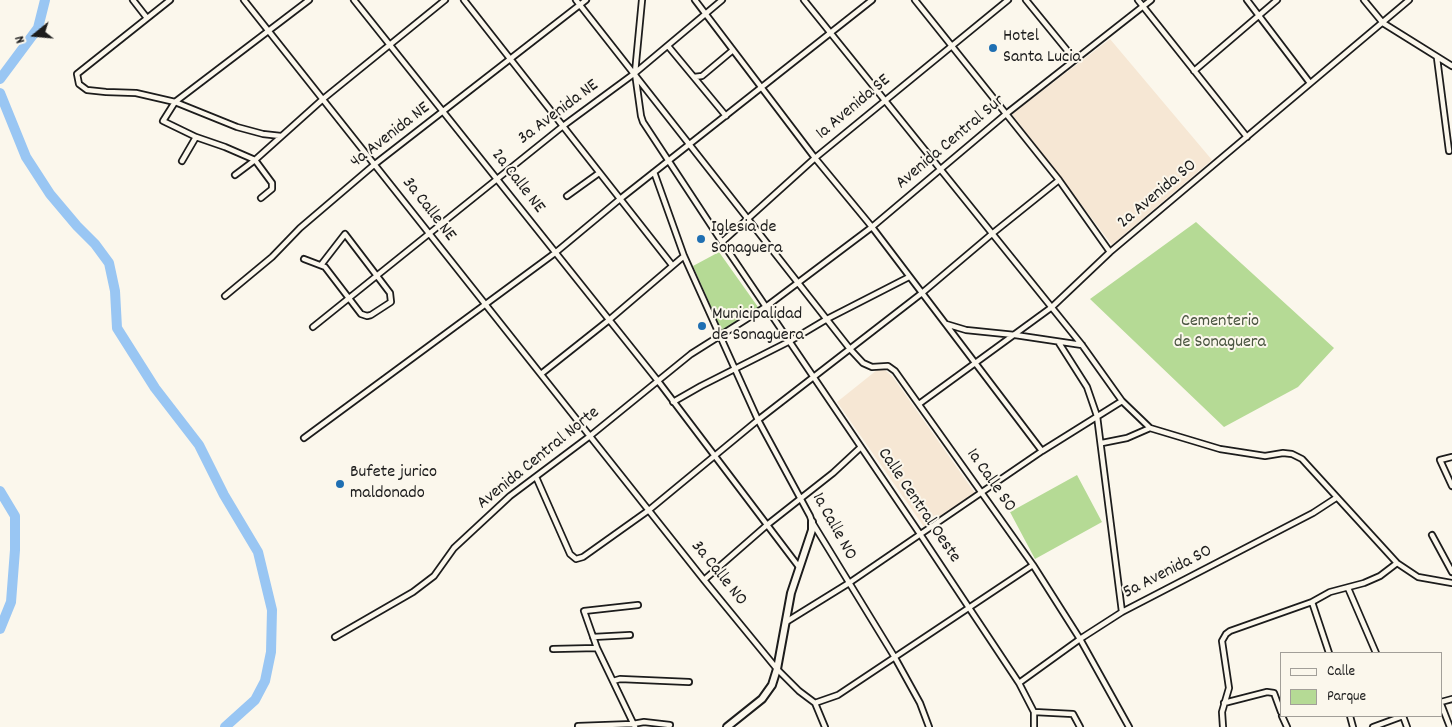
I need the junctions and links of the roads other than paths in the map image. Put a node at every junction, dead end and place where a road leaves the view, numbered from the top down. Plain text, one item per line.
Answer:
1 (133, 0) edge
2 (170, 0) edge
3 (244, 0) edge
4 (309, 0) edge
5 (354, 0) edge
6 (445, 0) edge
7 (464, 0) edge
8 (576, 0) edge
9 (586, 0) edge
10 (642, 0) edge
11 (695, 0) edge
12 (722, 0) edge
13 (804, 0) edge
14 (872, 0) edge
15 (915, 0) edge
16 (1008, 0) edge
17 (1026, 0) edge
18 (1138, 0) edge
19 (1151, 0) edge
20 (1247, 0) edge
21 (1277, 0) edge
22 (1364, 0) edge
23 (1409, 0) edge
24 (580, 5) junction
25 (1143, 6) junction
26 (705, 13) junction
27 (1259, 15) junction
28 (147, 18) junction
29 (1383, 22) junction
30 (269, 31) junction
31 (830, 33) junction
32 (390, 45) junction
33 (952, 45) junction
34 (668, 46) junction
35 (733, 50) junction
36 (1437, 58) junction
37 (510, 59) junction
38 (1075, 60) junction
39 (1452, 66) edge
40 (1194, 71) junction
41 (635, 73) junction
42 (694, 77) junction
43 (1310, 83) junction
44 (761, 87) junction
45 (323, 99) junction
46 (885, 100) junction
47 (175, 102) junction
48 (443, 112) junction
49 (1006, 114) junction
50 (726, 116) junction
51 (563, 126) junction
52 (281, 136) junction
53 (196, 137) junction
54 (1247, 137) junction
55 (690, 144) junction
56 (1449, 151) dead end
57 (815, 158) junction
58 (255, 160) junction
59 (182, 161) dead end
60 (668, 161) junction
61 (375, 164) junction
62 (941, 169) junction
63 (600, 172) junction
64 (654, 172) junction
65 (235, 175) dead end
66 (497, 178) junction
67 (1059, 180) junction
68 (567, 196) dead end
69 (261, 198) dead end
70 (620, 199) junction
71 (747, 217) junction
72 (872, 227) junction
73 (993, 233) junction
74 (429, 234) junction
75 (722, 242) junction
76 (1110, 252) junction
77 (555, 253) junction
78 (684, 256) junction
79 (304, 259) dead end
80 (321, 265) junction
81 (672, 265) junction
82 (378, 275) junction
83 (909, 277) junction
84 (799, 282) junction
85 (922, 293) junction
86 (225, 296) dead end
87 (349, 298) junction
88 (486, 305) junction
89 (767, 306) junction
90 (1052, 307) junction
91 (827, 319) junction
92 (609, 320) junction
93 (945, 323) junction
94 (314, 327) dead end
95 (1016, 335) junction
96 (720, 336) junction
97 (790, 341) junction
98 (1059, 343) junction
99 (1082, 345) junction
100 (850, 349) junction
101 (975, 364) junction
102 (735, 369) junction
103 (541, 374) junction
104 (814, 376) junction
105 (658, 381) junction
106 (1122, 401) junction
107 (673, 402) junction
108 (919, 404) junction
109 (1097, 416) junction
110 (758, 420) junction
111 (1150, 428) junction
112 (590, 436) junction
113 (304, 438) dead end
114 (1102, 443) junction
115 (861, 447) junction
116 (1042, 451) junction
117 (714, 456) junction
118 (1452, 457) edge
119 (536, 477) junction
120 (1452, 486) edge
121 (982, 493) junction
122 (801, 498) junction
123 (1336, 498) junction
124 (649, 510) junction
125 (812, 522) junction
126 (767, 525) junction
127 (920, 534) junction
128 (1432, 535) dead end
129 (1397, 563) junction
130 (1033, 565) junction
131 (799, 567) junction
132 (1452, 572) edge
133 (704, 580) junction
134 (849, 582) junction
135 (1452, 583) edge
136 (1348, 588) junction
137 (1312, 602) junction
138 (638, 605) dead end
139 (969, 607) junction
140 (1122, 612) junction
141 (786, 622) junction
142 (630, 635) dead end
143 (335, 637) dead end
144 (593, 637) junction
145 (1080, 639) junction
146 (597, 648) junction
147 (553, 649) dead end
148 (1329, 652) edge
149 (1376, 652) edge
150 (894, 656) junction
151 (777, 669) junction
152 (613, 681) junction
153 (689, 682) dead end
154 (1019, 682) junction
155 (816, 703) junction
156 (1224, 703) junction
157 (1442, 706) edge
158 (1280, 709) edge
159 (1034, 712) junction
160 (1400, 717) edge
161 (670, 725) dead end
162 (578, 726) edge
163 (634, 726) edge
164 (727, 727) edge
165 (824, 727) edge
166 (930, 727) edge
167 (1034, 727) edge
168 (1080, 727) edge
169 (1129, 727) edge
170 (1223, 727) edge
171 (1373, 727) edge
172 (1450, 727) edge

1 - 28 street
2 - 28 street
3 - 30 street, 3a Calle NE
4 - 30 street
5 - 32 street, 2a Calle NE
6 - 32 street
7 - 37 street
8 - 24 street, 1a Calle SO
9 - 24 street, 4a Avenida NE
10 - 41 street, Calle Central Oeste
11 - 26 street
12 - 26 street, 3a Avenida NE
13 - 31 street
14 - 31 street
15 - 33 street
16 - 33 street, 1a Avenida SE
17 - 38 street
18 - 25 street
19 - 25 street, Avenida Central Sur
20 - 27 street
21 - 27 street
22 - 29 street
23 - 29 street, 2a Avenida SO
24 - 37 street, 4a Avenida NE
24 - 41 street, 1a Calle SO
25 - 38 street, Avenida Central Sur
25 - 40 street
26 - 34 street, 3a Avenida NE
26 - 35 street
27 - 40 street
27 - 43 street
28 - 47 street
29 - 36 street
29 - 43 street, 2a Avenida SO
30 - 45 street, 3a Calle NE
30 - 47 street
31 - 44 street
31 - 46 street
32 - 45 street
32 - 48 street, 2a Calle NE
33 - 46 street, 1a Avenida SE
33 - 49 street
34 - 41 street, 3a Avenida NE
34 - 42 street
35 - 42 street
35 - 44 street
36 - 39 street
36 - 56 street
37 - 48 street, 4a Avenida NE
37 - 51 street
38 - 49 street, Avenida Central Sur
40 - 54 street
41 - 51 street, 3a Avenida NE
41 - 55 street, 1a Calle SO
41 - 60 street, Calle Central Oeste
42 - 50 street
43 - 54 street, 2a Avenida SO
44 - 50 street
44 - 57 street
45 - 52 street
45 - 61 street, 3a Calle NE
46 - 57 street, 1a Avenida SE
46 - 62 street
47 - 52 street
47 - 53 street
48 - 61 street, 4a Avenida NE
48 - 66 street, 2a Calle NE
49 - 62 street, Avenida Central Sur
49 - 67 street
50 - 55 street
51 - 63 street
51 - 66 street, 3a Avenida NE
52 - 58 street
53 - 58 street
53 - 59 street
54 - 76 street, 2a Avenida SO
55 - 60 street
55 - 71 street, 1a Calle SO
57 - 71 street, 1a Avenida SE
57 - 72 street
58 - 65 street
58 - 69 street
60 - 64 street
60 - 75 street, Calle Central Oeste
61 - 74 street, 3a Calle NE
61 - 86 street, 4a Avenida NE
62 - 72 street, Avenida Central Sur
62 - 73 street
63 - 68 street
63 - 70 street
64 - 70 street
64 - 78 street, 1a Calle NO
66 - 74 street, 3a Avenida NE
66 - 77 street, 2a Calle NE
67 - 73 street
67 - 76 street
70 - 77 street
70 - 81 street
71 - 75 street, 1a Avenida SE
71 - 84 street, 1a Calle SO
72 - 83 street
72 - 84 street, Avenida Central Sur
73 - 85 street
73 - 90 street
74 - 82 street, 3a Avenida NE
74 - 88 street, 3a Calle NE
75 - 89 street, Calle Central Oeste
76 - 90 street, 2a Avenida SO
77 - 88 street
77 - 92 street, 2a Calle NE
78 - 81 street
78 - 96 street, 1a Calle NO
79 - 80 street
80 - 82 street
80 - 87 street
81 - 92 street
82 - 87 street, 3a Avenida NE
82 - 87 street
83 - 85 street
83 - 91 street
84 - 89 street, Avenida Central Sur
84 - 91 street, 1a Calle SO
85 - 93 street
85 - 100 street
87 - 94 street, 3a Avenida NE
88 - 103 street, 3a Calle NE
88 - 113 street
89 - 96 street, Avenida Central Norte
89 - 97 street, Calle Central Oeste
90 - 95 street, 2a Avenida SO
90 - 99 street
91 - 97 street
91 - 100 street, 1a Calle SO
92 - 103 street
92 - 105 street, 2a Calle NE
93 - 95 street
93 - 101 street
95 - 98 street
95 - 101 street, 2a Avenida SO
96 - 102 street, 1a Calle NO
96 - 105 street, Avenida Central Norte
97 - 102 street
97 - 104 street, Calle Central Oeste
98 - 99 street
98 - 109 street
99 - 106 street
100 - 104 street
100 - 108 street, 1a Calle SO
101 - 108 street, 2a Avenida SO
101 - 116 street
102 - 107 street
102 - 110 street, 1a Calle NO
103 - 112 street, 3a Calle NE
104 - 110 street
104 - 115 street, Calle Central Oeste
105 - 107 street, 2a Calle NE
105 - 112 street, Avenida Central Norte
106 - 109 street
106 - 111 street
107 - 117 street, 2a Calle NE
108 - 121 street, 1a Calle SO
109 - 114 street
109 - 116 street
110 - 117 street
110 - 122 street, 1a Calle NO
111 - 114 street
111 - 123 street
112 - 119 street, Avenida Central Norte
112 - 124 street, 3a Calle NO
114 - 140 street
115 - 122 street
115 - 127 street, Calle Central Oeste
116 - 121 street
117 - 124 street
117 - 126 street, 2a Calle NE
118 - 120 street
119 - 124 street
119 - 143 street, Avenida Central Norte
121 - 127 street
121 - 130 street, 1a Calle SO
122 - 125 street, 1a Calle NO
122 - 126 street
123 - 129 street
123 - 140 street, 5a Avenida SO
124 - 133 street, 3a Calle NO
125 - 131 street
125 - 134 street, 1a Calle NO
126 - 131 street, 2a Calle NE
126 - 133 street
127 - 134 street
127 - 139 street, Calle Central Oeste
128 - 132 street
129 - 135 street
129 - 136 street
130 - 139 street
130 - 145 street, 1a Calle SO
131 - 141 street
133 - 151 street, 3a Calle NO
134 - 141 street
134 - 150 street, 1a Calle NO
136 - 137 street
136 - 149 street
137 - 148 street
137 - 156 street
138 - 144 street
139 - 150 street
139 - 154 street, Calle Central Oeste
140 - 145 street, 5a Avenida SO
141 - 151 street
142 - 144 street
144 - 146 street
145 - 154 street, 5a Avenida SO
145 - 169 street, 1a Calle SO
146 - 147 street
146 - 152 street
150 - 155 street
150 - 166 street, 1a Calle NO
151 - 155 street, 3a Calle NO
151 - 164 street
152 - 153 street
152 - 163 street
154 - 159 street, Calle Central Oeste
155 - 165 street
156 - 158 street
156 - 170 street
157 - 172 street
159 - 167 street, Calle Central Oeste
159 - 168 street
160 - 171 street
161 - 163 street
162 - 163 street

